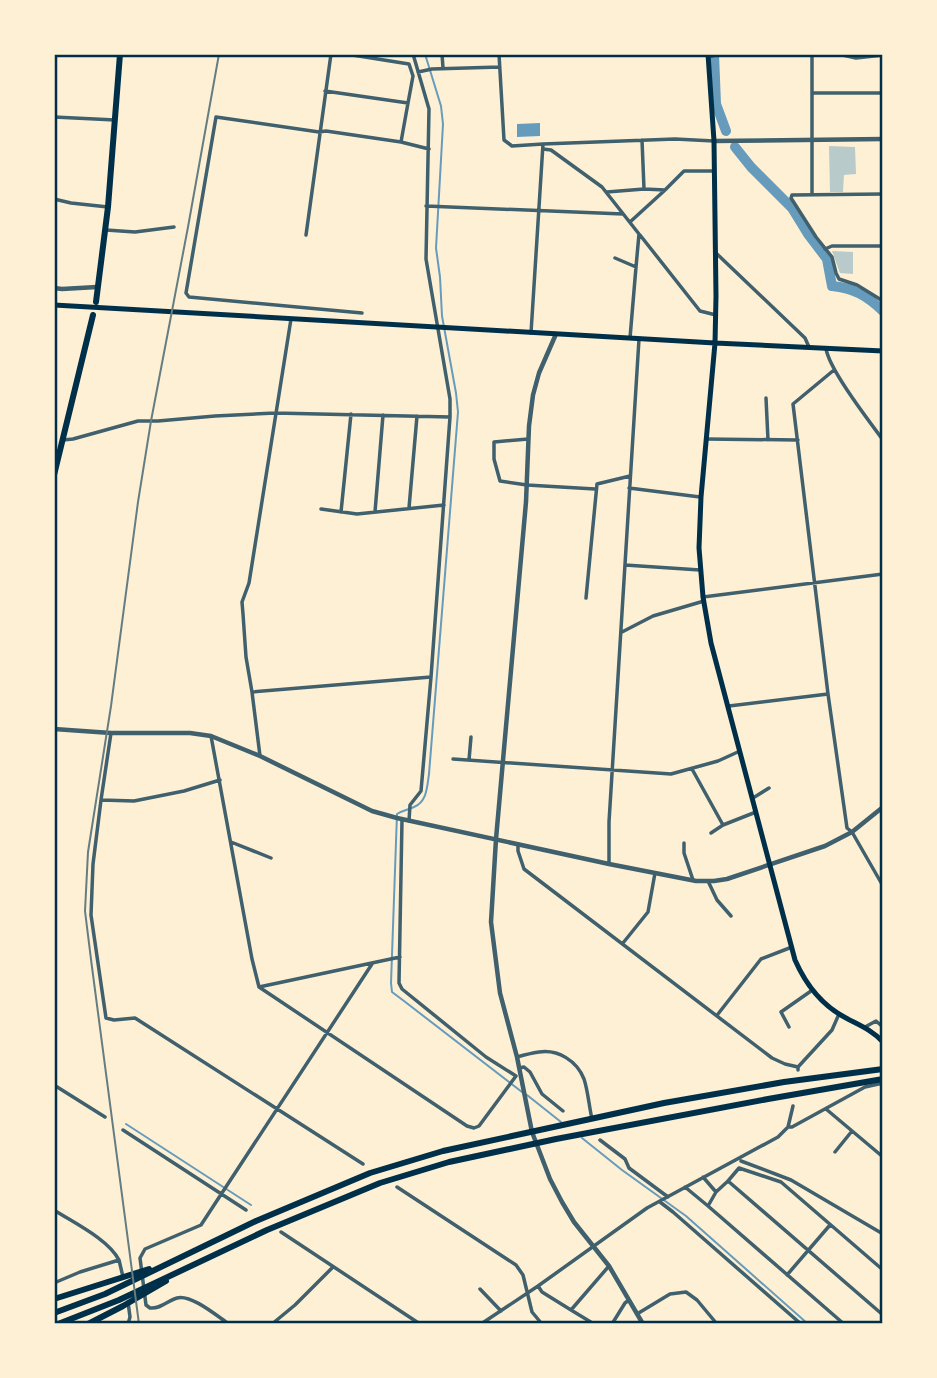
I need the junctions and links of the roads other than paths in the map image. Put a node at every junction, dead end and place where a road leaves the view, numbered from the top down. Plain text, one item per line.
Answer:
1 (120, 54) edge
2 (331, 54) edge
3 (346, 54) edge
4 (413, 54) edge
5 (442, 54) edge
6 (499, 54) edge
7 (757, 54) edge
8 (812, 54) edge
9 (838, 54) edge
10 (883, 55) edge
11 (708, 56) edge
12 (856, 56) edge
13 (500, 67) junction
14 (443, 68) junction
15 (418, 72) junction
16 (325, 91) junction
17 (812, 93) junction
18 (883, 93) edge
19 (408, 103) junction
20 (54, 117) edge
21 (115, 120) junction
22 (319, 132) junction
23 (812, 139) junction
24 (883, 139) edge
25 (642, 141) junction
26 (714, 141) junction
27 (401, 142) junction
28 (543, 147) junction
29 (429, 149) junction
30 (715, 171) junction
31 (643, 189) junction
32 (665, 190) junction
33 (606, 192) junction
34 (812, 194) junction
35 (883, 194) edge
36 (54, 199) edge
37 (426, 206) junction
38 (108, 207) junction
39 (540, 211) junction
40 (623, 214) junction
41 (630, 222) junction
42 (174, 227) dead end
43 (106, 230) junction
44 (639, 233) junction
45 (306, 235) dead end
46 (883, 246) edge
47 (825, 249) junction
48 (717, 254) junction
49 (615, 257) dead end
50 (636, 267) junction
51 (97, 287) junction
52 (54, 288) edge
53 (882, 299) edge
54 (96, 302) dead end
55 (54, 306) edge
56 (362, 313) dead end
57 (93, 315) dead end
58 (716, 315) junction
59 (291, 319) junction
60 (437, 327) junction
61 (531, 332) junction
62 (556, 334) junction
63 (629, 338) junction
64 (639, 339) junction
65 (715, 343) junction
66 (809, 347) junction
67 (826, 348) junction
68 (883, 351) edge
69 (834, 370) junction
70 (766, 398) dead end
71 (275, 413) junction
72 (351, 414) junction
73 (383, 415) junction
74 (417, 416) junction
75 (450, 417) junction
76 (528, 439) junction
77 (706, 439) junction
78 (63, 440) junction
79 (768, 440) junction
80 (798, 440) junction
81 (883, 440) edge
82 (56, 458) edge
83 (54, 475) edge
84 (630, 477) junction
85 (527, 485) junction
86 (629, 488) junction
87 (595, 489) junction
88 (701, 497) junction
89 (443, 505) junction
90 (321, 509) dead end
91 (409, 509) junction
92 (341, 512) junction
93 (375, 512) junction
94 (625, 565) junction
95 (701, 570) junction
96 (883, 574) edge
97 (815, 583) junction
98 (586, 598) dead end
99 (704, 599) junction
100 (622, 632) junction
101 (431, 677) junction
102 (252, 692) junction
103 (828, 694) junction
104 (728, 706) junction
105 (54, 729) edge
106 (111, 733) junction
107 (211, 736) junction
108 (471, 737) dead end
109 (740, 751) junction
110 (260, 756) junction
111 (453, 759) dead end
112 (469, 760) junction
113 (503, 763) junction
114 (692, 769) junction
115 (612, 771) junction
116 (220, 780) junction
117 (769, 788) dead end
118 (752, 798) junction
119 (101, 800) junction
120 (883, 807) edge
121 (756, 811) junction
122 (402, 820) junction
123 (409, 821) junction
124 (723, 825) junction
125 (711, 832) dead end
126 (852, 832) junction
127 (496, 839) junction
128 (231, 842) junction
129 (684, 843) dead end
130 (519, 844) junction
131 (271, 858) dead end
132 (608, 864) junction
133 (769, 864) junction
134 (654, 873) junction
135 (693, 880) junction
136 (708, 881) junction
137 (883, 886) edge
138 (731, 916) dead end
139 (623, 943) junction
140 (792, 947) junction
141 (400, 957) junction
142 (372, 964) junction
143 (259, 988) junction
144 (811, 991) junction
145 (839, 1014) junction
146 (718, 1015) junction
147 (789, 1027) dead end
148 (865, 1027) junction
149 (883, 1027) edge
150 (327, 1034) junction
151 (883, 1042) edge
152 (517, 1057) junction
153 (519, 1068) junction
154 (883, 1069) edge
155 (518, 1076) junction
156 (883, 1081) edge
157 (54, 1084) edge
158 (793, 1106) dead end
159 (826, 1109) junction
160 (277, 1110) junction
161 (563, 1111) dead end
162 (104, 1117) dead end
163 (592, 1119) junction
164 (788, 1127) junction
165 (123, 1130) dead end
166 (852, 1131) junction
167 (532, 1132) junction
168 (600, 1140) dead end
169 (536, 1144) junction
170 (835, 1152) dead end
171 (883, 1157) edge
172 (741, 1161) dead end
173 (363, 1164) dead end
174 (703, 1177) junction
175 (728, 1181) junction
176 (397, 1187) dead end
177 (685, 1187) junction
178 (716, 1192) junction
179 (222, 1195) junction
180 (668, 1197) junction
181 (659, 1202) junction
182 (708, 1206) junction
183 (54, 1210) edge
184 (246, 1210) dead end
185 (830, 1225) junction
186 (281, 1232) dead end
187 (883, 1234) edge
188 (593, 1247) junction
189 (808, 1251) junction
190 (119, 1259) junction
191 (609, 1266) junction
192 (333, 1267) junction
193 (883, 1270) edge
194 (150, 1271) junction
195 (787, 1275) junction
196 (54, 1283) edge
197 (538, 1286) junction
198 (480, 1289) dead end
199 (528, 1292) junction
200 (54, 1299) edge
201 (629, 1300) junction
202 (121, 1303) junction
203 (571, 1310) junction
204 (501, 1311) junction
205 (54, 1313) edge
206 (637, 1314) junction
207 (883, 1315) edge
208 (58, 1324) edge
209 (88, 1324) edge
210 (128, 1324) edge
211 (229, 1324) edge
212 (272, 1324) edge
213 (420, 1324) edge
214 (481, 1324) edge
215 (542, 1324) edge
216 (594, 1324) edge
217 (612, 1324) edge
218 (643, 1324) edge
219 (717, 1324) edge
220 (801, 1324) edge
221 (844, 1324) edge

1 - 21 main road
2 - 16 street
3 - 19 street
4 - 15 street
5 - 14 street
6 - 13 street
7 - 11 street
8 - 17 street
9 - 12 street
10 - 12 street
11 - 26 main road
13 - 14 street
13 - 28 street
14 - 15 street
15 - 29 street
16 - 19 street
16 - 22 street
17 - 18 street
17 - 23 street
19 - 27 street
20 - 21 street
21 - 38 main road
22 - 27 street
22 - 45 street
22 - 56 street
23 - 24 street
23 - 26 street
23 - 34 street
25 - 26 street
25 - 28 street
25 - 31 street
26 - 30 main road
27 - 29 street
28 - 33 street
28 - 39 street
29 - 37 street
30 - 32 street
30 - 48 main road
31 - 32 street
31 - 33 street
32 - 41 street
33 - 40 street
34 - 35 street
34 - 47 street
36 - 38 street
37 - 39 street
37 - 60 street
38 - 43 main road
39 - 40 street
39 - 61 street
40 - 41 street
41 - 44 street
42 - 43 street
43 - 51 main road
44 - 50 street
44 - 58 street
46 - 47 street
47 - 53 street
48 - 58 main road
48 - 66 street
49 - 50 street
50 - 63 street
51 - 52 street
51 - 54 main road
55 - 59 main road
57 - 78 main road
58 - 65 main road
59 - 60 main road
59 - 71 street
60 - 61 main road
60 - 75 street
61 - 62 main road
62 - 63 main road
62 - 76 street
63 - 64 main road
64 - 65 main road
64 - 84 street
65 - 66 main road
65 - 77 main road
66 - 67 main road
67 - 68 main road
67 - 69 street
69 - 80 street
69 - 81 street
70 - 79 street
71 - 72 street
71 - 78 street
71 - 102 street
72 - 73 street
72 - 92 street
73 - 74 street
73 - 93 street
74 - 75 street
74 - 91 street
75 - 89 street
76 - 85 street
76 - 85 street
77 - 79 street
77 - 88 main road
78 - 82 main road
79 - 80 street
80 - 97 street
82 - 83 main road
84 - 86 street
84 - 87 street
85 - 87 street
85 - 113 street
86 - 88 street
86 - 94 street
87 - 98 street
88 - 95 main road
89 - 91 street
89 - 101 street
90 - 92 street
91 - 93 street
92 - 93 street
94 - 95 street
94 - 100 street
95 - 99 main road
96 - 97 street
97 - 99 street
97 - 103 street
99 - 100 street
99 - 104 main road
100 - 115 street
101 - 102 street
101 - 123 street
102 - 110 street
103 - 104 street
103 - 126 street
104 - 109 main road
105 - 106 street
106 - 107 street
106 - 119 street
107 - 110 street
107 - 116 street
108 - 112 street
109 - 114 street
109 - 118 main road
110 - 122 street
111 - 112 street
112 - 113 street
113 - 115 street
113 - 127 street
114 - 115 street
114 - 124 street
115 - 132 street
116 - 119 street
116 - 128 street
117 - 118 street
118 - 121 main road
119 - 160 street
120 - 126 street
121 - 124 street
121 - 133 main road
122 - 123 street
122 - 141 street
123 - 127 street
124 - 125 street
126 - 133 street
126 - 137 street
127 - 130 street
127 - 152 street
128 - 131 street
128 - 143 street
129 - 135 street
130 - 132 street
130 - 139 street
132 - 134 street
133 - 136 street
133 - 140 main road
134 - 135 street
134 - 139 street
135 - 136 street
136 - 138 street
139 - 146 street
140 - 144 main road
140 - 146 street
141 - 142 street
141 - 155 street
142 - 143 street
142 - 150 street
143 - 150 street
144 - 145 main road
144 - 147 street
145 - 146 street
145 - 148 main road
148 - 149 street
148 - 151 main road
150 - 155 street
150 - 160 street
152 - 153 street
152 - 163 street
153 - 155 street
153 - 161 street
154 - 163 main road
155 - 167 street
156 - 159 street
156 - 169 main road
157 - 162 street
158 - 164 street
159 - 164 street
159 - 166 street
160 - 173 street
160 - 179 street
163 - 167 main road
164 - 174 street
165 - 179 street
166 - 170 street
166 - 171 street
167 - 169 street
167 - 194 main road
168 - 180 street
169 - 188 street
169 - 202 main road
172 - 187 street
174 - 177 street
174 - 178 street
175 - 178 street
175 - 185 street
175 - 189 street
176 - 199 street
177 - 180 street
177 - 182 street
178 - 182 street
179 - 184 street
179 - 211 street
180 - 181 street
181 - 188 street
181 - 220 street
182 - 195 street
183 - 190 street
185 - 189 street
185 - 193 street
186 - 192 street
188 - 191 street
188 - 197 street
189 - 195 street
189 - 207 street
190 - 196 street
190 - 210 street
191 - 201 street
191 - 203 street
192 - 212 street
192 - 213 street
194 - 200 main road
194 - 205 main road
195 - 221 street
197 - 199 street
197 - 203 street
198 - 204 street
199 - 204 street
199 - 215 street
201 - 206 street
201 - 217 street
202 - 208 main road
202 - 209 main road
203 - 216 street
204 - 214 street
206 - 218 street
206 - 219 street

